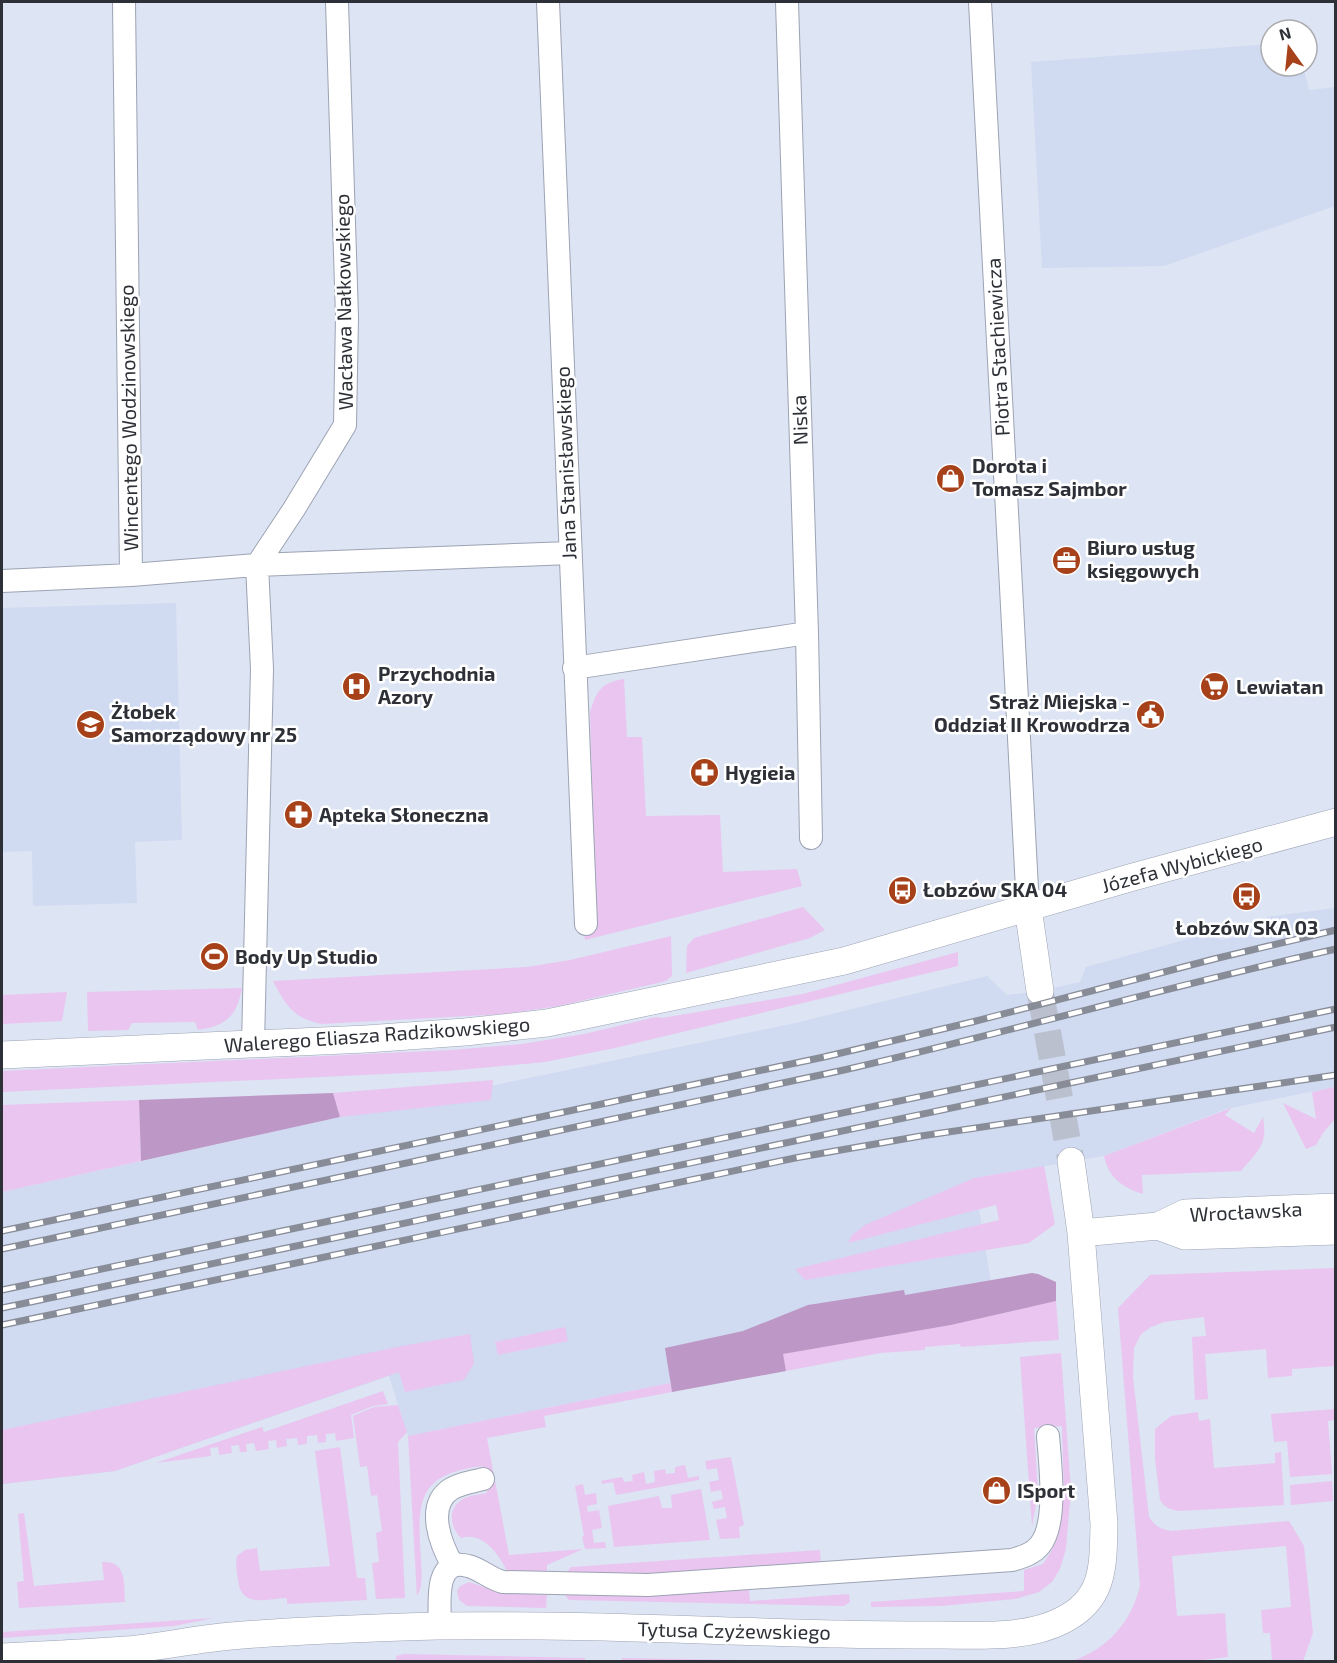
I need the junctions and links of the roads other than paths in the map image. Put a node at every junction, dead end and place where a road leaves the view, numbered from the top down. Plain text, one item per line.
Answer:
1 (124, 2) edge
2 (337, 2) edge
3 (548, 2) edge
4 (788, 2) edge
5 (980, 2) edge
6 (570, 553) junction
7 (257, 565) junction
8 (131, 575) junction
9 (2, 581) edge
10 (807, 633) junction
11 (574, 668) junction
12 (1335, 822) edge
13 (811, 838) dead end
14 (1028, 908) junction
15 (586, 924) dead end
16 (1040, 991) tunnel mouth
17 (253, 1044) junction
18 (2, 1055) edge
19 (1071, 1161) tunnel mouth
20 (1335, 1207) edge
21 (1158, 1226) junction
22 (1335, 1230) edge
23 (1082, 1233) junction
24 (1048, 1436) dead end
25 (483, 1479) dead end
26 (453, 1566) junction
27 (440, 1626) junction
28 (2, 1657) edge

1 - 8 street, Wincentego Wodzinowskiego
2 - 7 street, Wacława Nałkowskiego
3 - 6 street, Jana Stanisławskiego
4 - 10 street, Niska
5 - 14 street, Piotra Stachiewicza
6 - 7 street, Wincentego Wodzinowskiego
6 - 11 street, Jana Stanisławskiego
7 - 8 street, Wincentego Wodzinowskiego
7 - 17 street
8 - 9 street
10 - 11 street
10 - 13 street, Niska
11 - 15 street, Jana Stanisławskiego
12 - 14 street, Józefa Wybickiego
14 - 16 street
14 - 17 street, Walerego Eliasza Radzikowskiego
17 - 18 street, Walerego Eliasza Radzikowskiego
19 - 23 street
20 - 21 street, Wrocławska
21 - 22 street, Wrocławska
21 - 23 street, Wrocławska
23 - 27 street, Tytusa Czyżewskiego
24 - 26 street
25 - 26 street
26 - 27 street
27 - 28 street, Tytusa Czyżewskiego

